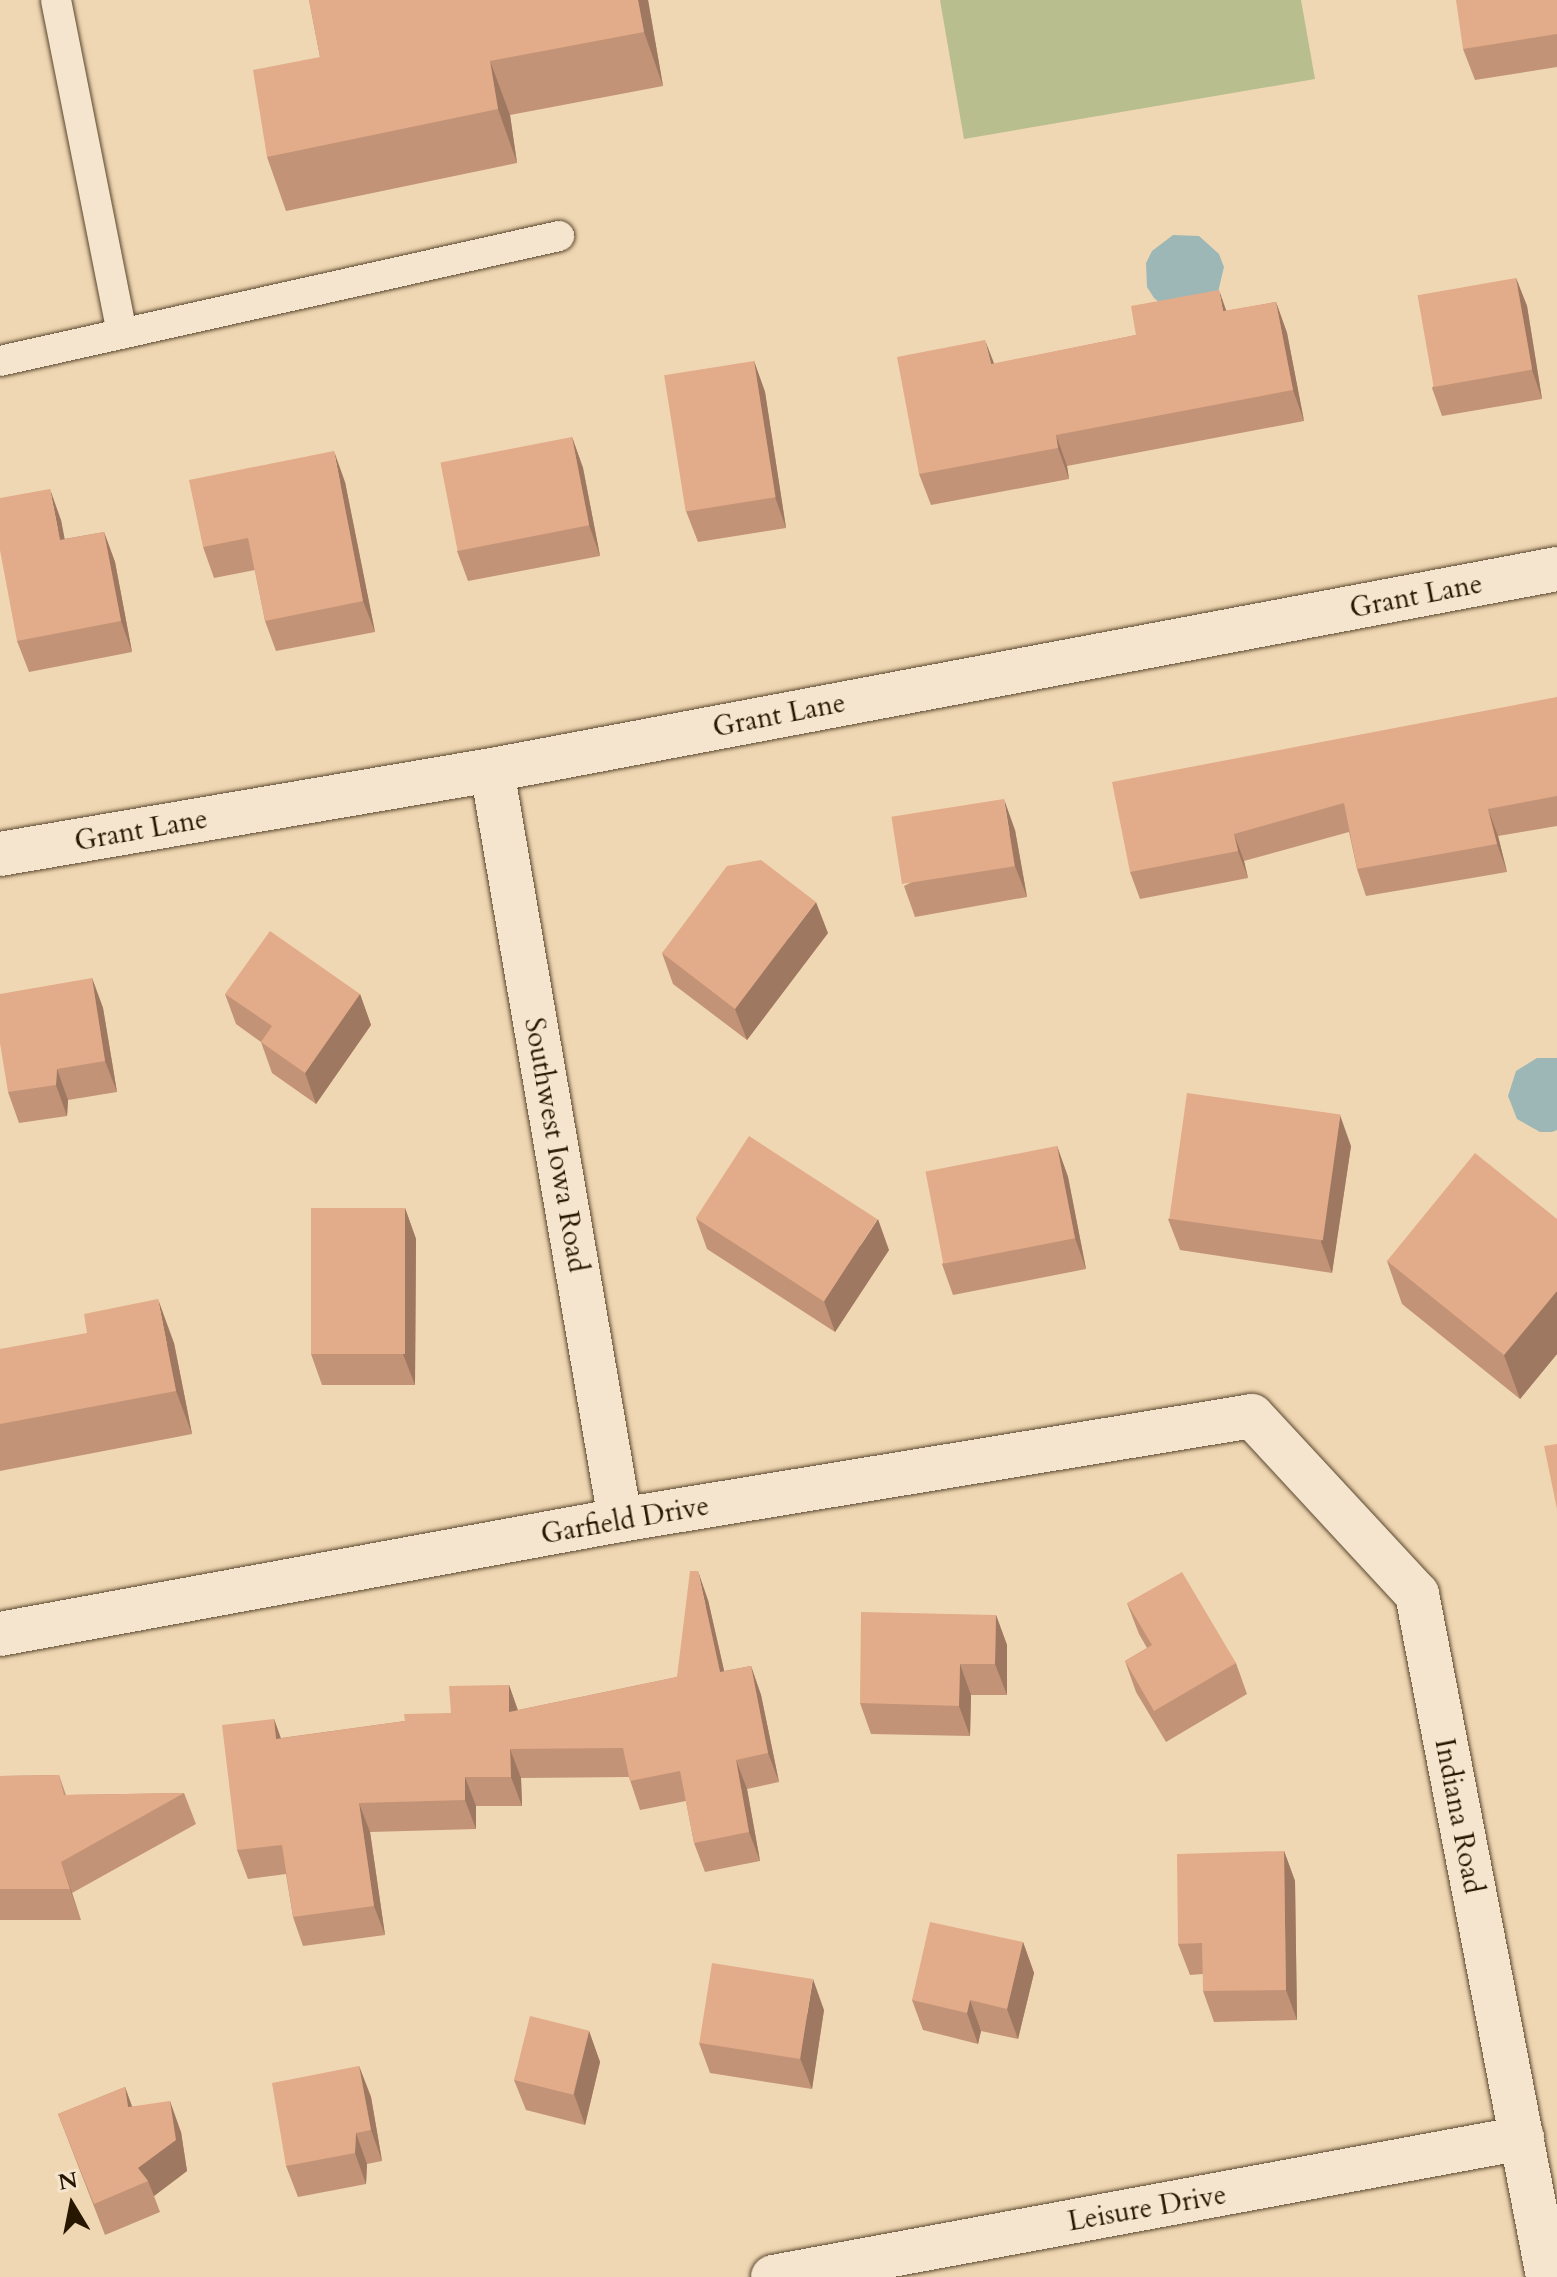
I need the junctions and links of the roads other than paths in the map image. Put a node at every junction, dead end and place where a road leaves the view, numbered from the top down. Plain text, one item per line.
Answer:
1 (56, 0) edge
2 (559, 236) dead end
3 (122, 334) junction
4 (0, 361) edge
5 (1557, 569) edge
6 (492, 770) junction
7 (0, 854) edge
8 (1252, 1416) joint
9 (620, 1520) junction
10 (0, 1634) edge
11 (1522, 2138) junction
12 (773, 2277) edge
13 (1548, 2277) edge

1 - 3 lane
2 - 3 lane
3 - 4 lane
5 - 6 street, Grant Lane
6 - 7 street, Grant Lane
6 - 9 street, Southwest Iowa Road
8 - 9 street, Garfield Drive
8 - 11 street, Indiana Road
9 - 10 street, Garfield Drive
11 - 12 street, Leisure Drive
11 - 13 street, Indiana Road

